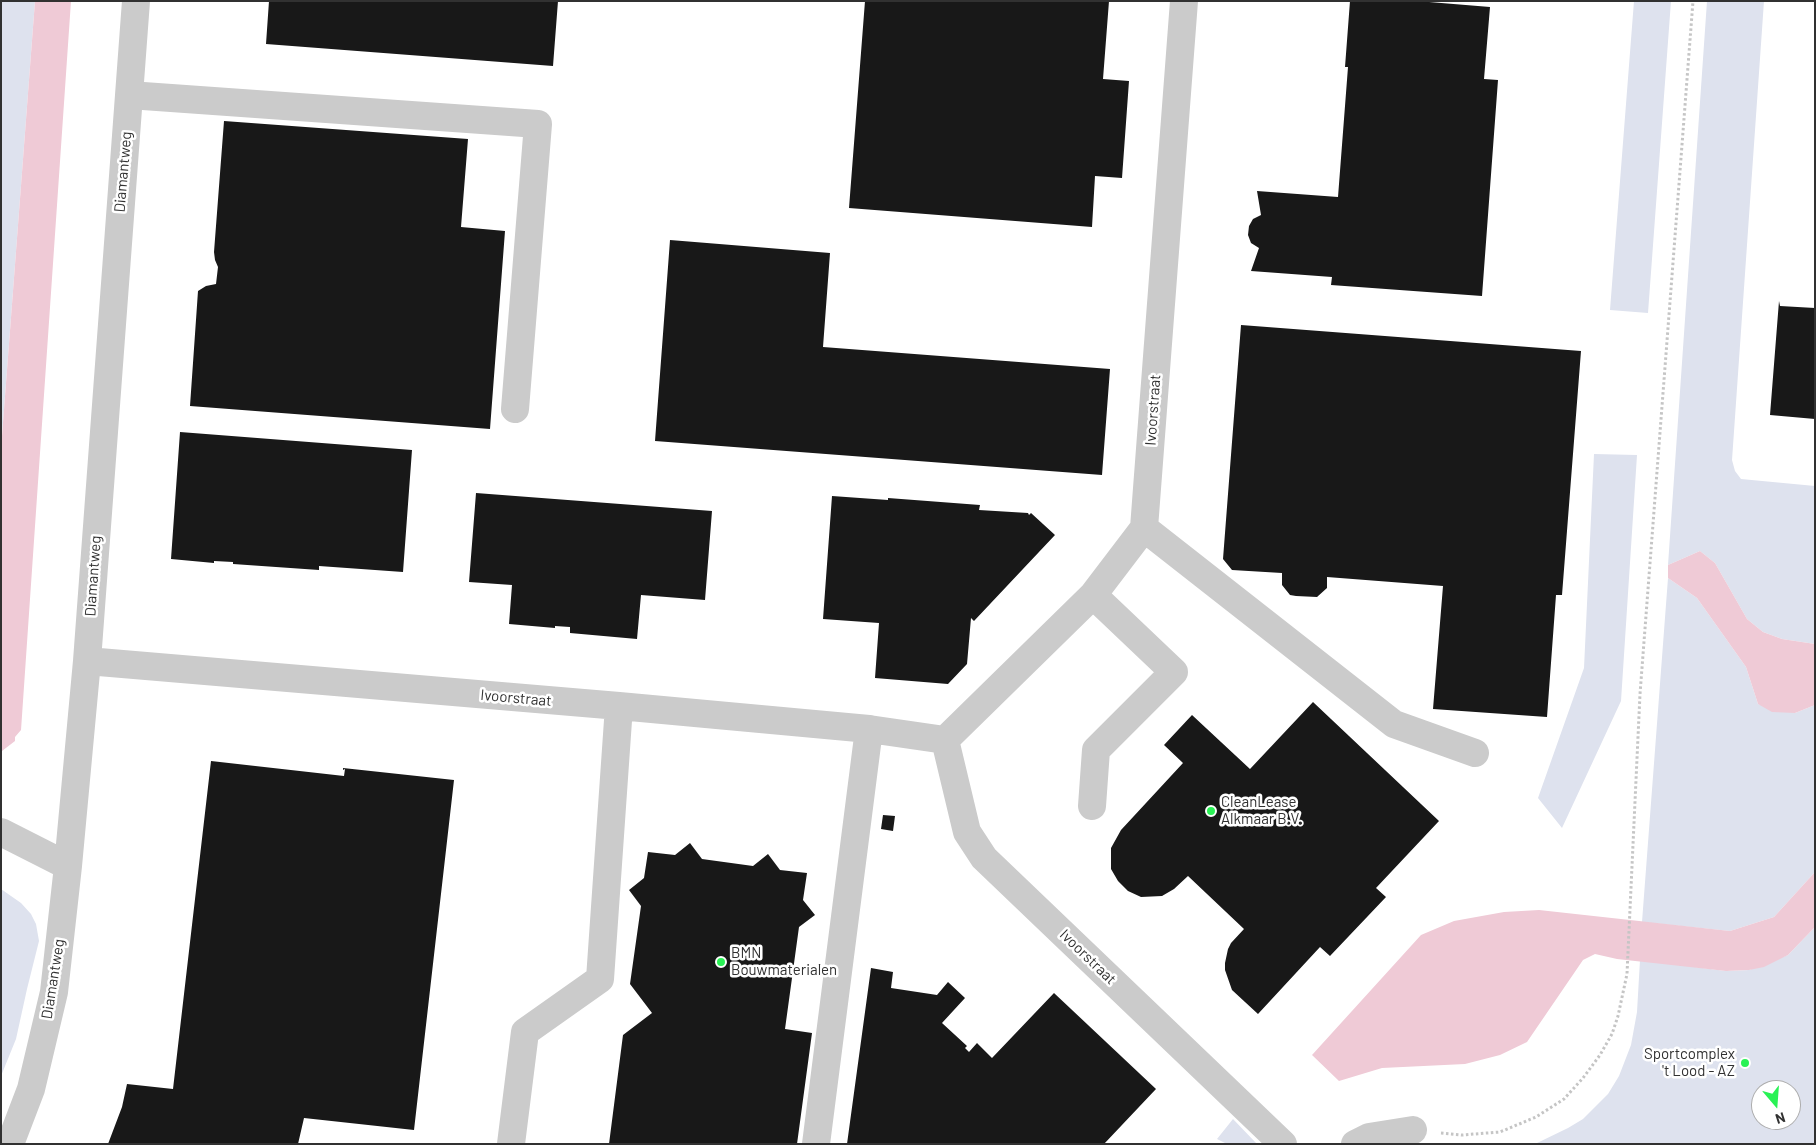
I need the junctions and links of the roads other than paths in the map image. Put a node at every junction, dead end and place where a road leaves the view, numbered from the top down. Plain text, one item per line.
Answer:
1 (136, 1) edge
2 (1184, 1) edge
3 (129, 95) junction
4 (515, 409) dead end
5 (1144, 528) junction
6 (1093, 595) junction
7 (87, 661) junction
8 (619, 706) junction
9 (869, 729) junction
10 (945, 740) junction
11 (1475, 753) dead end
12 (1092, 806) dead end
13 (1, 832) edge
14 (68, 866) junction
15 (1413, 1130) road end
16 (10, 1144) edge
17 (511, 1144) edge
18 (816, 1144) edge
19 (1283, 1144) edge
20 (1356, 1144) edge

1 - 3 street, Diamantweg
2 - 5 street, Ivoorstraat
3 - 4 street
3 - 7 street, Diamantweg
5 - 6 street
5 - 11 street
6 - 10 street
6 - 12 street
7 - 8 street, Ivoorstraat
7 - 14 street, Diamantweg
8 - 9 street, Ivoorstraat
8 - 17 street
9 - 10 street, Ivoorstraat
9 - 18 street
10 - 19 street, Ivoorstraat
13 - 14 street
14 - 16 street, Diamantweg
15 - 20 street

